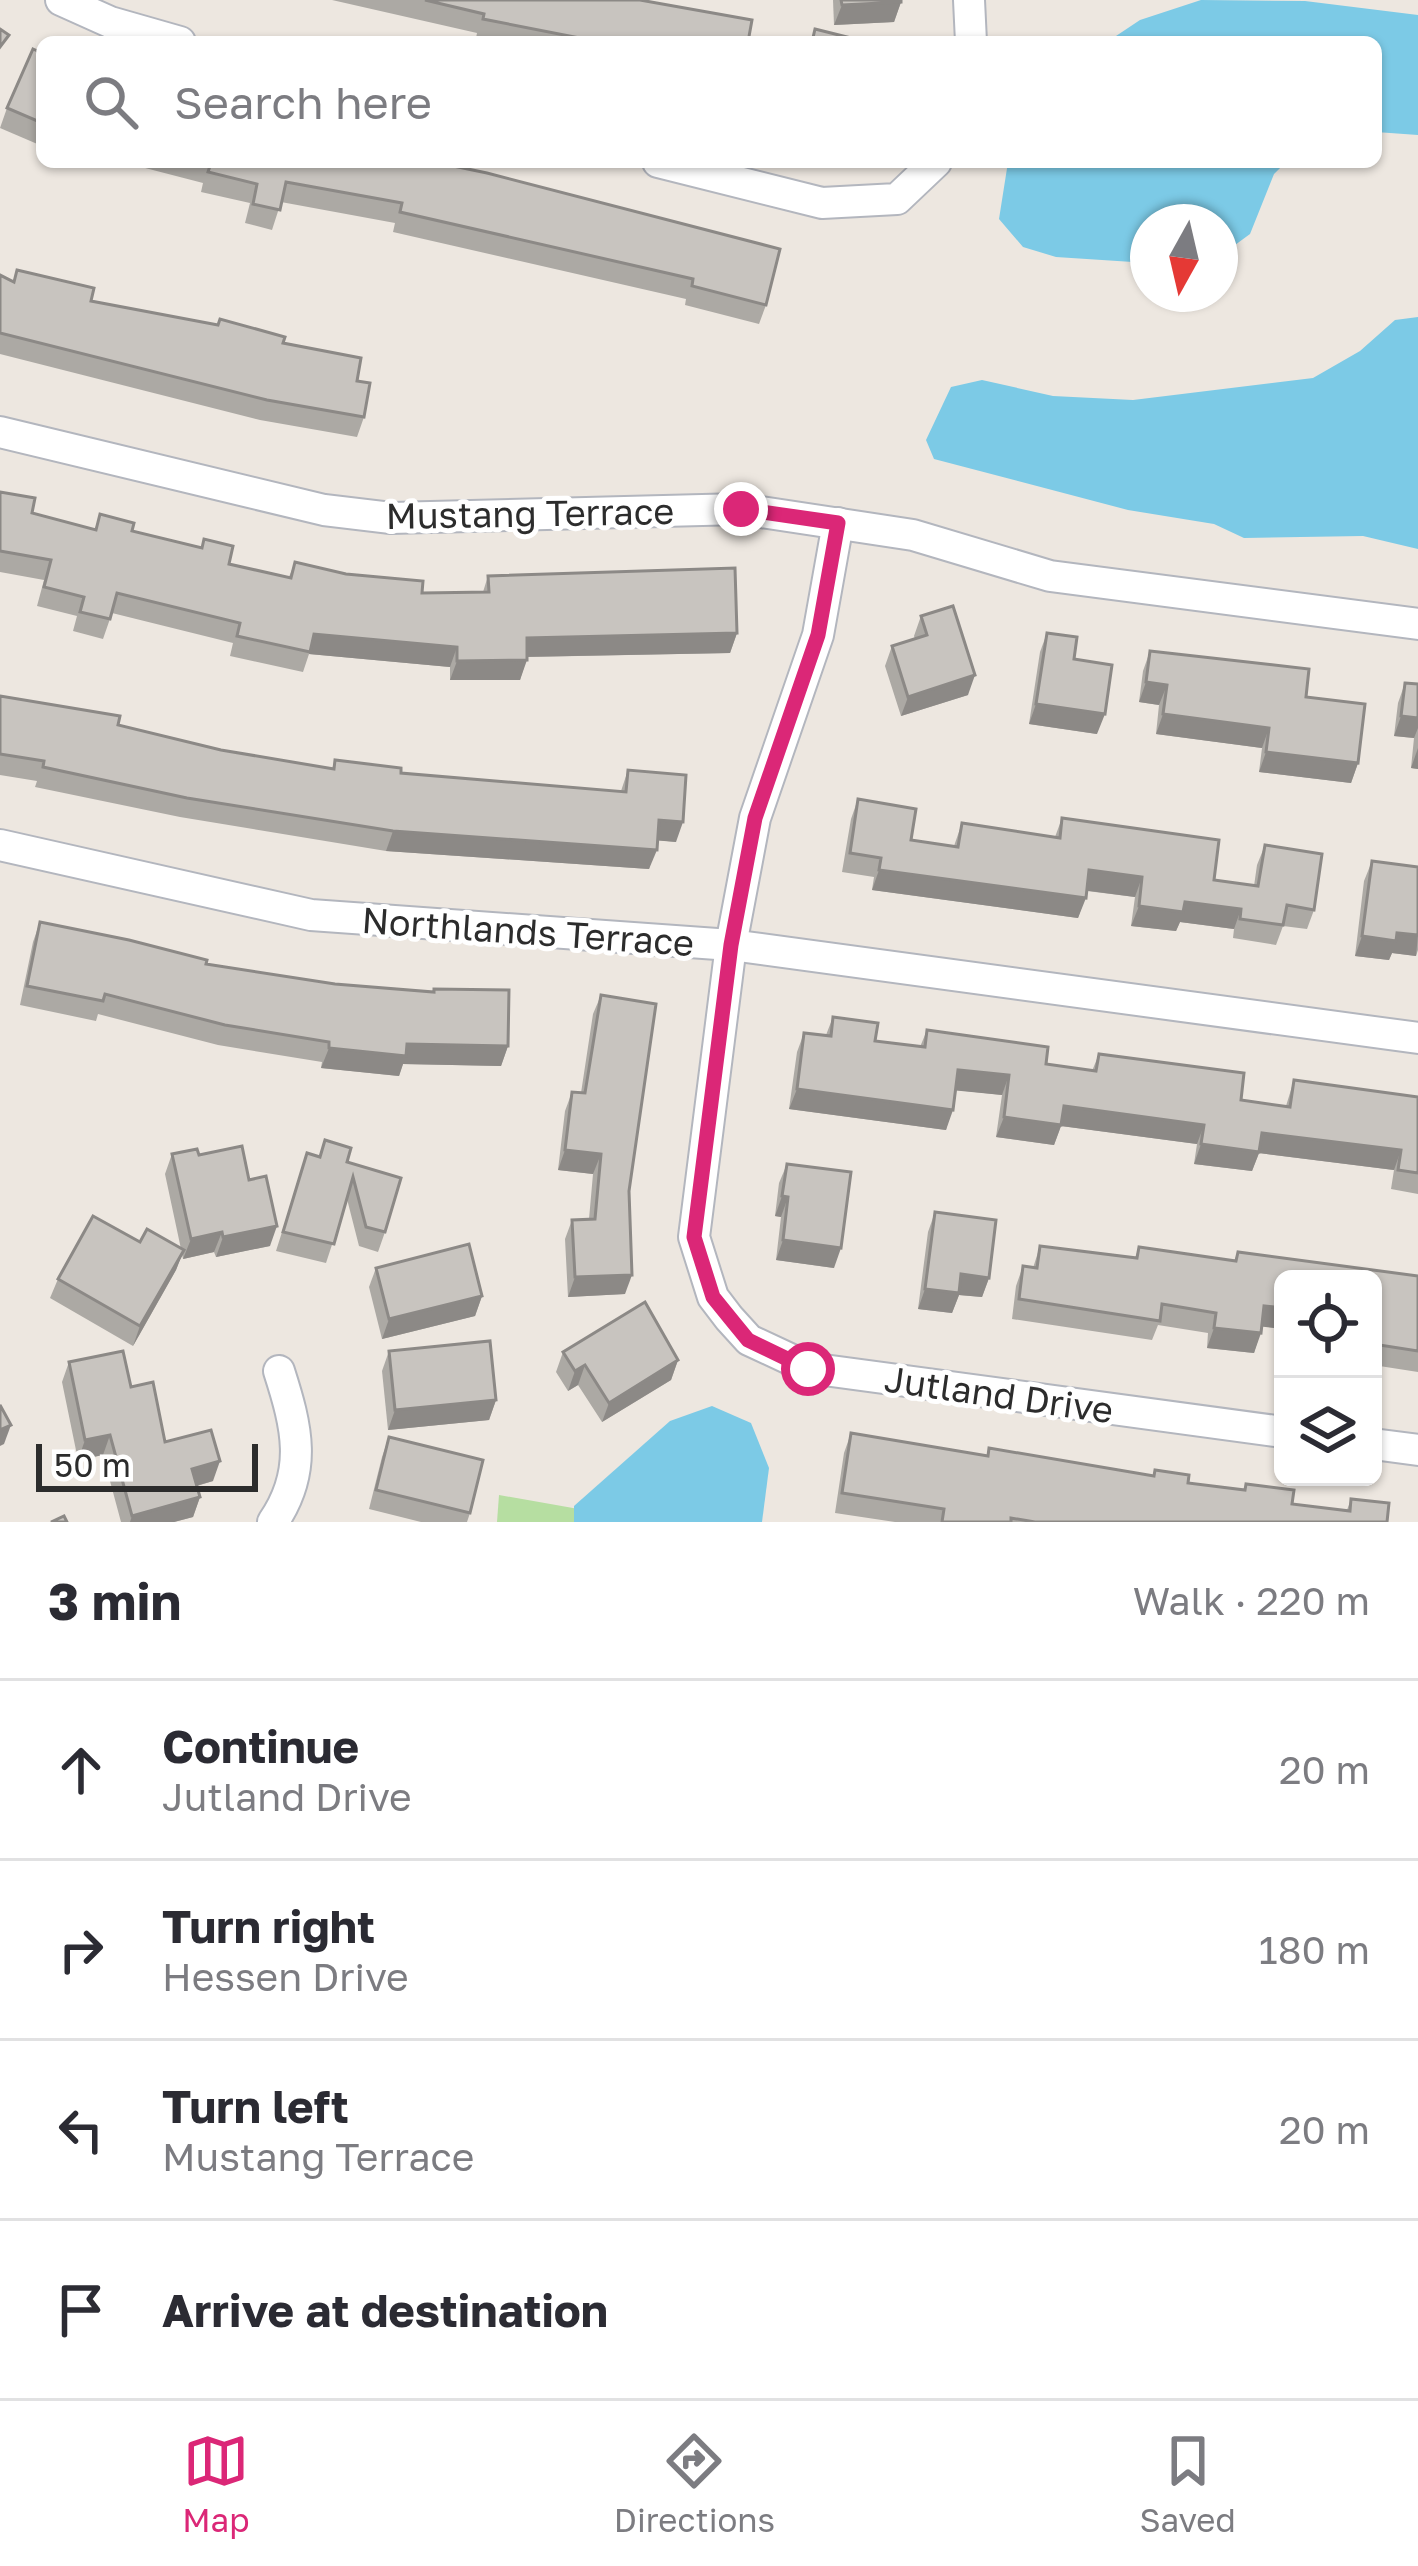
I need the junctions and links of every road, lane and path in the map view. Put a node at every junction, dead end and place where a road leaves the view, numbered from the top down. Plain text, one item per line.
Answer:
1 (61, 0) edge
2 (970, 0) edge
3 (159, 36) edge
4 (971, 36) edge
5 (682, 168) edge
6 (930, 168) edge
7 (0, 432) edge
8 (838, 523) junction
9 (1418, 624) edge
10 (0, 845) edge
11 (731, 945) junction
12 (1418, 1038) edge
13 (279, 1371) dead end
14 (1274, 1431) edge
15 (1382, 1445) edge
16 (1418, 1450) edge
17 (273, 1522) edge

1 - 3 street
2 - 4 street
5 - 6 street
7 - 8 street, Mustang Terrace
8 - 9 street, Mustang Terrace
8 - 11 street
10 - 11 street, Northlands Terrace
11 - 12 street, Northlands Terrace
11 - 14 street, Jutland Drive
13 - 17 street
15 - 16 street

